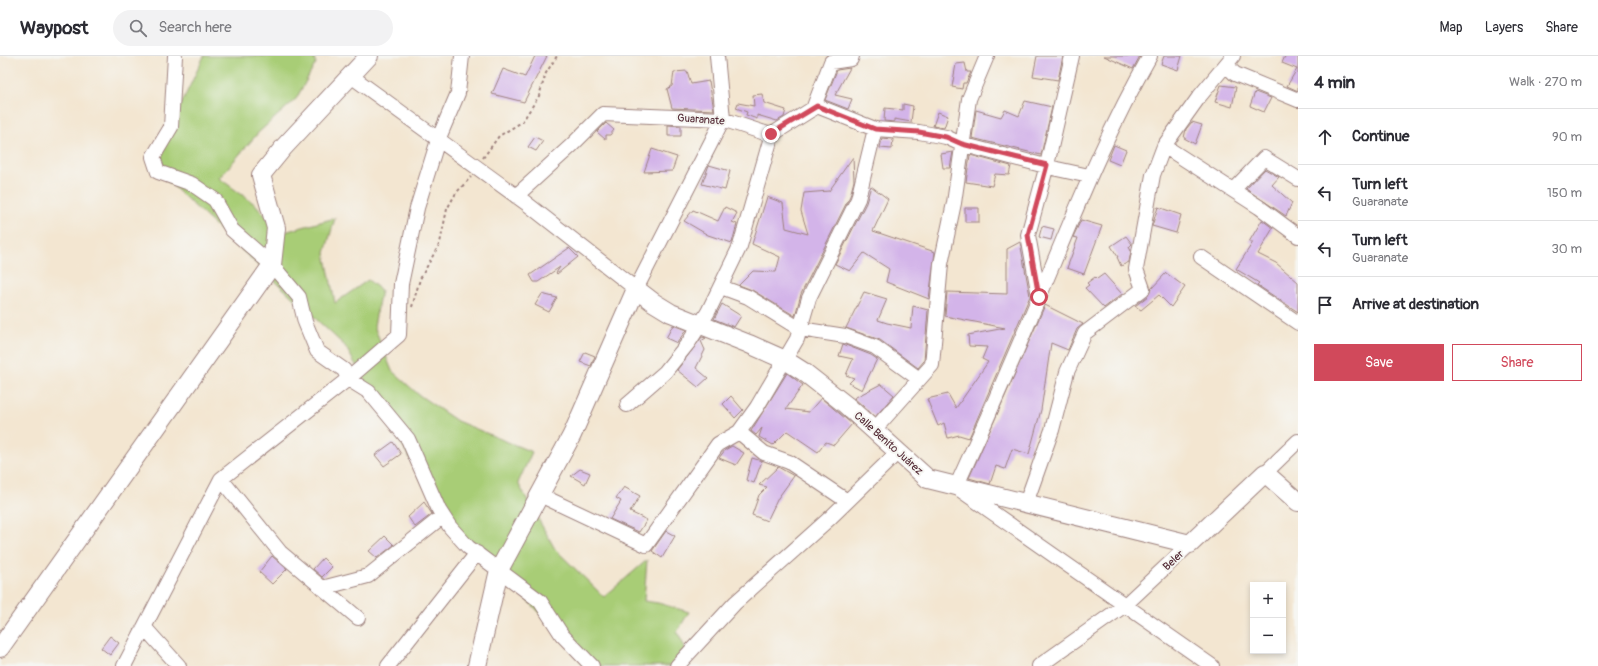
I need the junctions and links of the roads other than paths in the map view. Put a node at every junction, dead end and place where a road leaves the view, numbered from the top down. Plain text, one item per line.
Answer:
1 (175, 56) edge
2 (369, 56) edge
3 (462, 56) edge
4 (718, 56) edge
5 (852, 56) edge
6 (987, 56) edge
7 (1072, 56) edge
8 (1150, 56) edge
9 (1231, 59) edge
10 (352, 76) junction
11 (1298, 100) edge
12 (813, 109) junction
13 (723, 119) junction
14 (875, 129) junction
15 (772, 134) junction
16 (438, 140) junction
17 (962, 144) junction
18 (1164, 146) junction
19 (1047, 165) junction
20 (1089, 176) junction
21 (1298, 179) edge
22 (1233, 190) junction
23 (516, 196) junction
24 (1298, 236) edge
25 (1201, 257) dead end
26 (272, 265) junction
27 (721, 287) junction
28 (636, 289) junction
29 (1039, 297) junction
30 (1298, 323) edge
31 (700, 324) junction
32 (800, 329) junction
33 (785, 360) junction
34 (348, 379) junction
35 (919, 379) junction
36 (627, 405) dead end
37 (874, 430) junction
38 (739, 432) junction
39 (1298, 441) edge
40 (898, 452) junction
41 (1265, 473) junction
42 (221, 479) junction
43 (956, 487) junction
44 (540, 495) junction
45 (847, 501) junction
46 (1298, 502) edge
47 (1026, 503) junction
48 (443, 516) junction
49 (1190, 544) junction
50 (477, 553) junction
51 (499, 570) junction
52 (322, 588) junction
53 (1125, 605) junction
54 (358, 618) dead end
55 (146, 628) junction
56 (0, 648) edge
57 (124, 666) edge
58 (179, 666) edge
59 (388, 666) edge
60 (477, 666) edge
61 (592, 666) edge
62 (677, 666) edge
63 (1039, 666) edge
64 (1212, 666) edge

1 - 26 street
2 - 10 main road
3 - 16 street
4 - 13 street
5 - 12 street
6 - 17 street
7 - 19 street
8 - 20 street
9 - 11 street
9 - 18 street
10 - 16 street
10 - 26 main road
12 - 14 street
12 - 15 street
13 - 15 street, Guaranate
13 - 23 street, Guaranate
13 - 28 street
14 - 17 street
14 - 32 street
15 - 27 street
16 - 23 street
16 - 34 street
17 - 19 street
17 - 35 street
18 - 22 street
18 - 47 street
19 - 20 street
19 - 29 street
20 - 29 street
21 - 22 street
22 - 24 street
23 - 28 street
25 - 30 street
26 - 34 street
26 - 56 main road
27 - 31 street
27 - 32 street
28 - 31 main road, Calle Benito Juárez
28 - 44 main road
29 - 43 street
31 - 33 main road, Calle Benito Juárez
31 - 36 street
32 - 33 street
32 - 35 street
33 - 37 main road, Calle Benito Juárez
33 - 38 street
34 - 42 street
34 - 48 street
35 - 37 street
37 - 40 main road, Calle Benito Juárez
38 - 44 street
38 - 45 street
39 - 41 street, Beler
40 - 43 main road, Calle Benito Juárez
40 - 45 street
41 - 46 main road
41 - 49 main road, Beler
42 - 52 street
42 - 55 street
43 - 47 main road, Calle Benito Juárez
43 - 53 street
44 - 51 main road
45 - 62 street
47 - 49 main road, Calle Benito Juárez
48 - 50 street
48 - 52 street
49 - 53 street, Beler
50 - 51 street
50 - 59 street
51 - 60 main road
51 - 61 street
52 - 54 street
53 - 63 street, Beler
53 - 64 street
55 - 57 street
55 - 58 street

